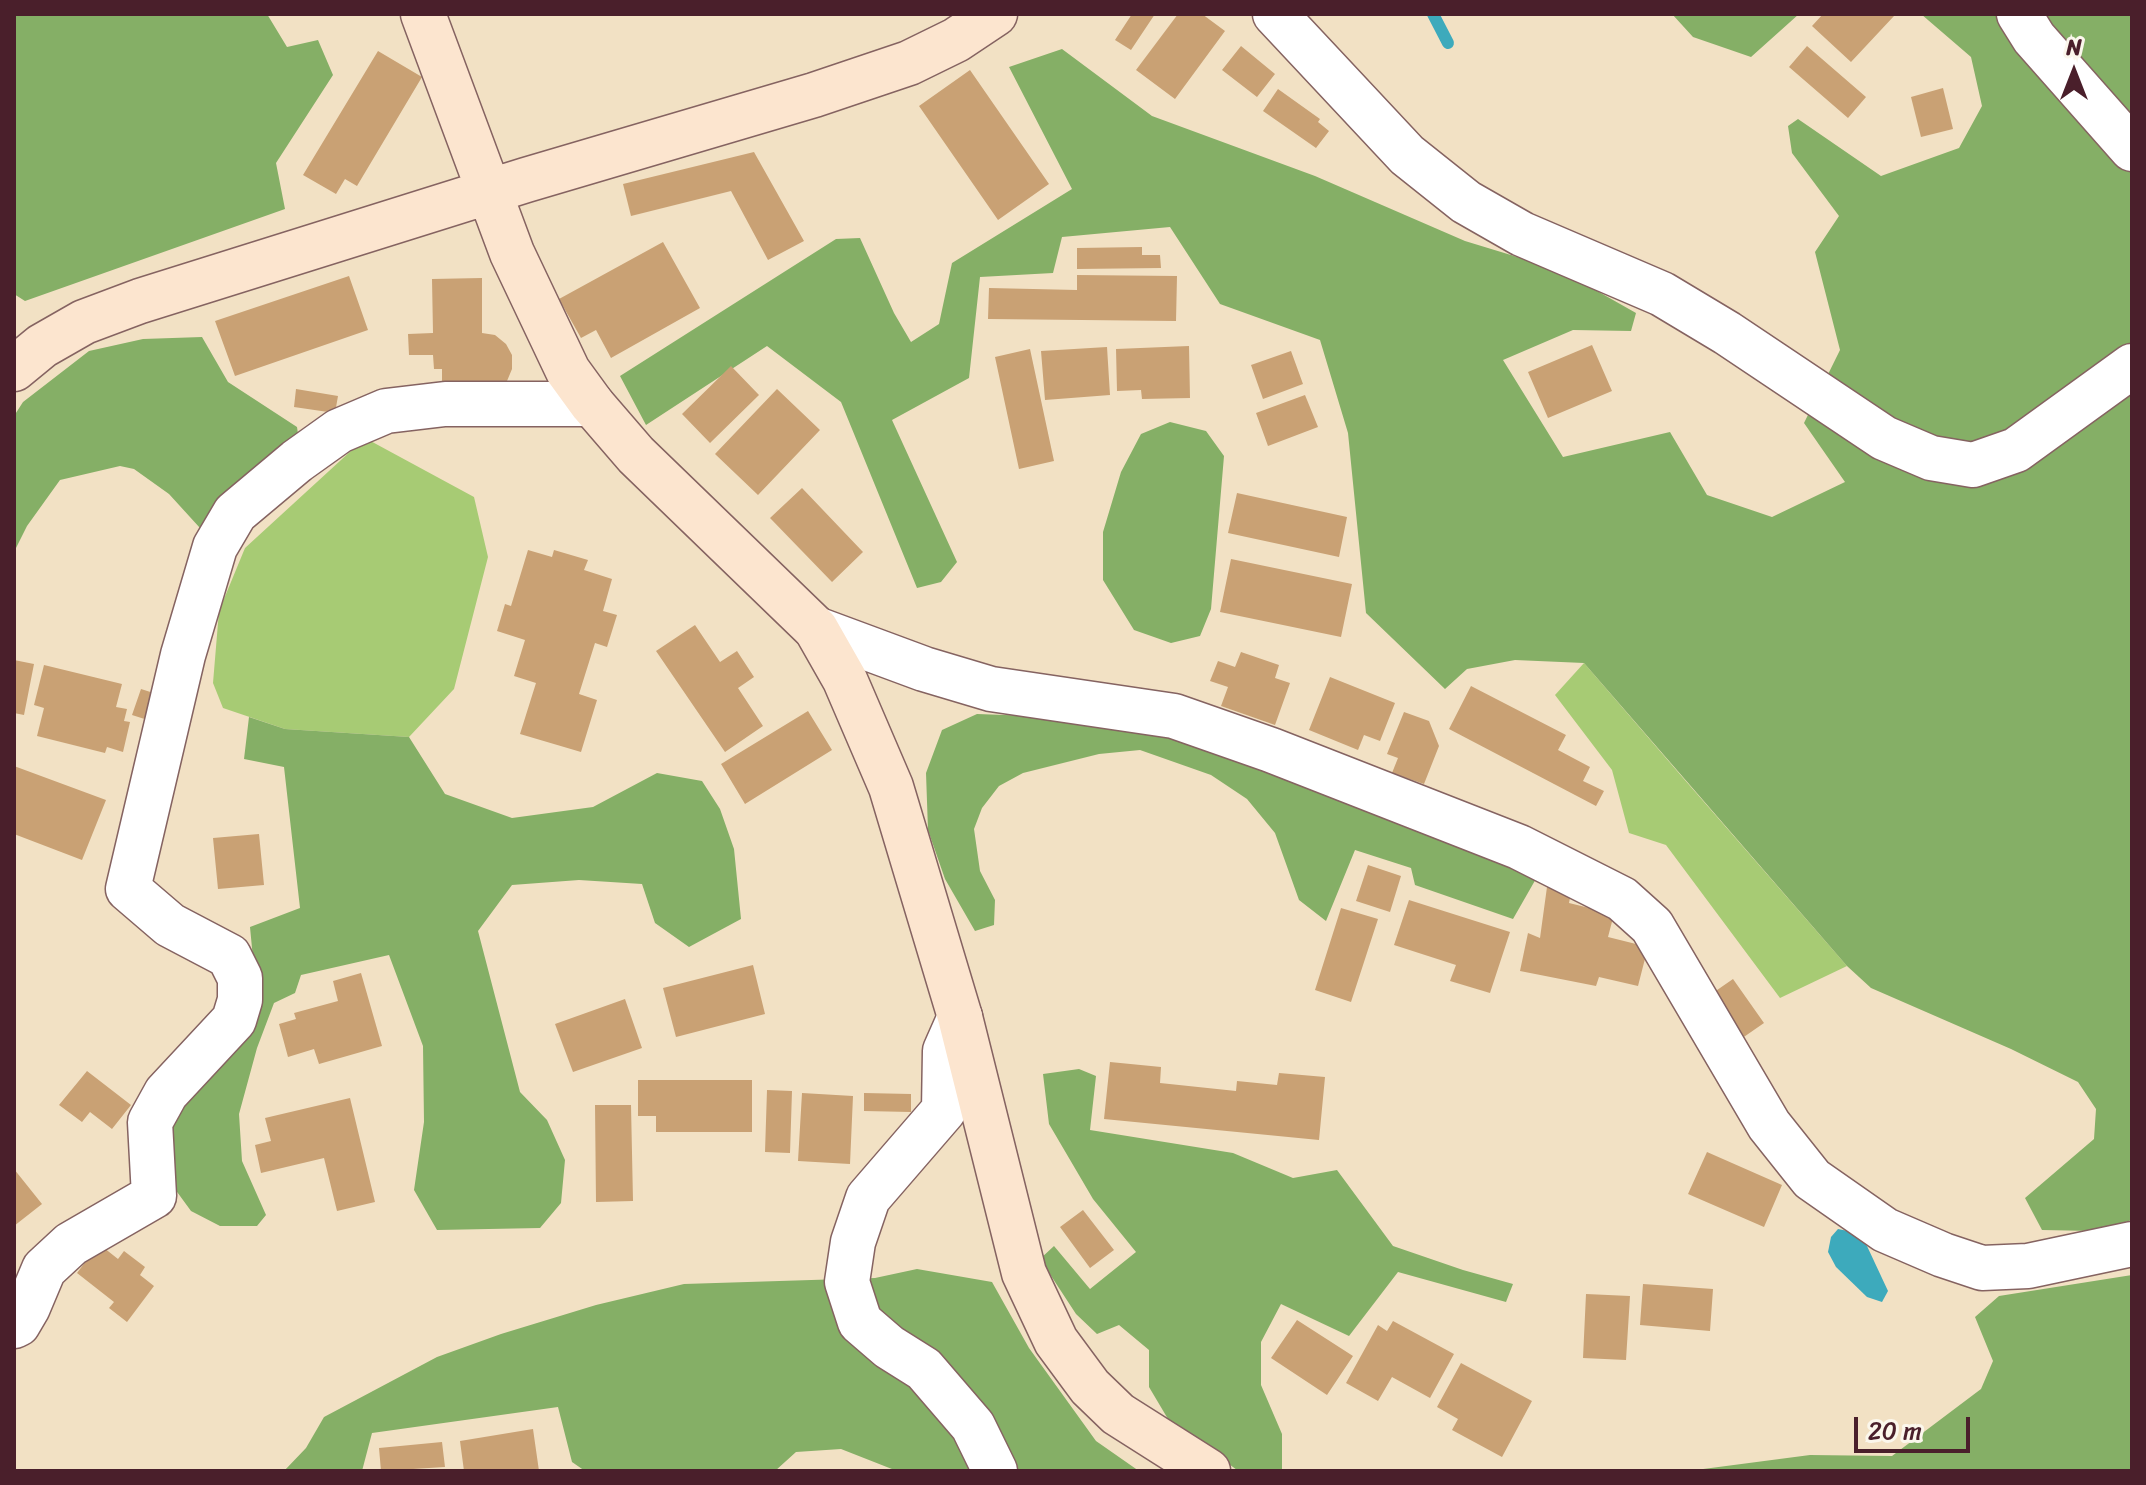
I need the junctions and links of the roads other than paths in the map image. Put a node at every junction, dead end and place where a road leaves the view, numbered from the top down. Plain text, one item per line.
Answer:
1 (423, 14) edge
2 (995, 14) edge
3 (1275, 14) edge
4 (2019, 14) edge
5 (2132, 149) edge
6 (491, 192) junction
7 (2132, 366) edge
8 (14, 369) edge
9 (592, 404) junction
10 (816, 629) junction
11 (960, 1017) junction
12 (2132, 1244) edge
13 (14, 1326) edge
14 (995, 1471) edge
15 (1208, 1471) edge

1 - 6 street
2 - 6 street
3 - 7 street
4 - 5 street
6 - 8 street
6 - 9 street
9 - 10 street
9 - 13 street
10 - 11 street
10 - 12 street
11 - 14 street
11 - 15 street

